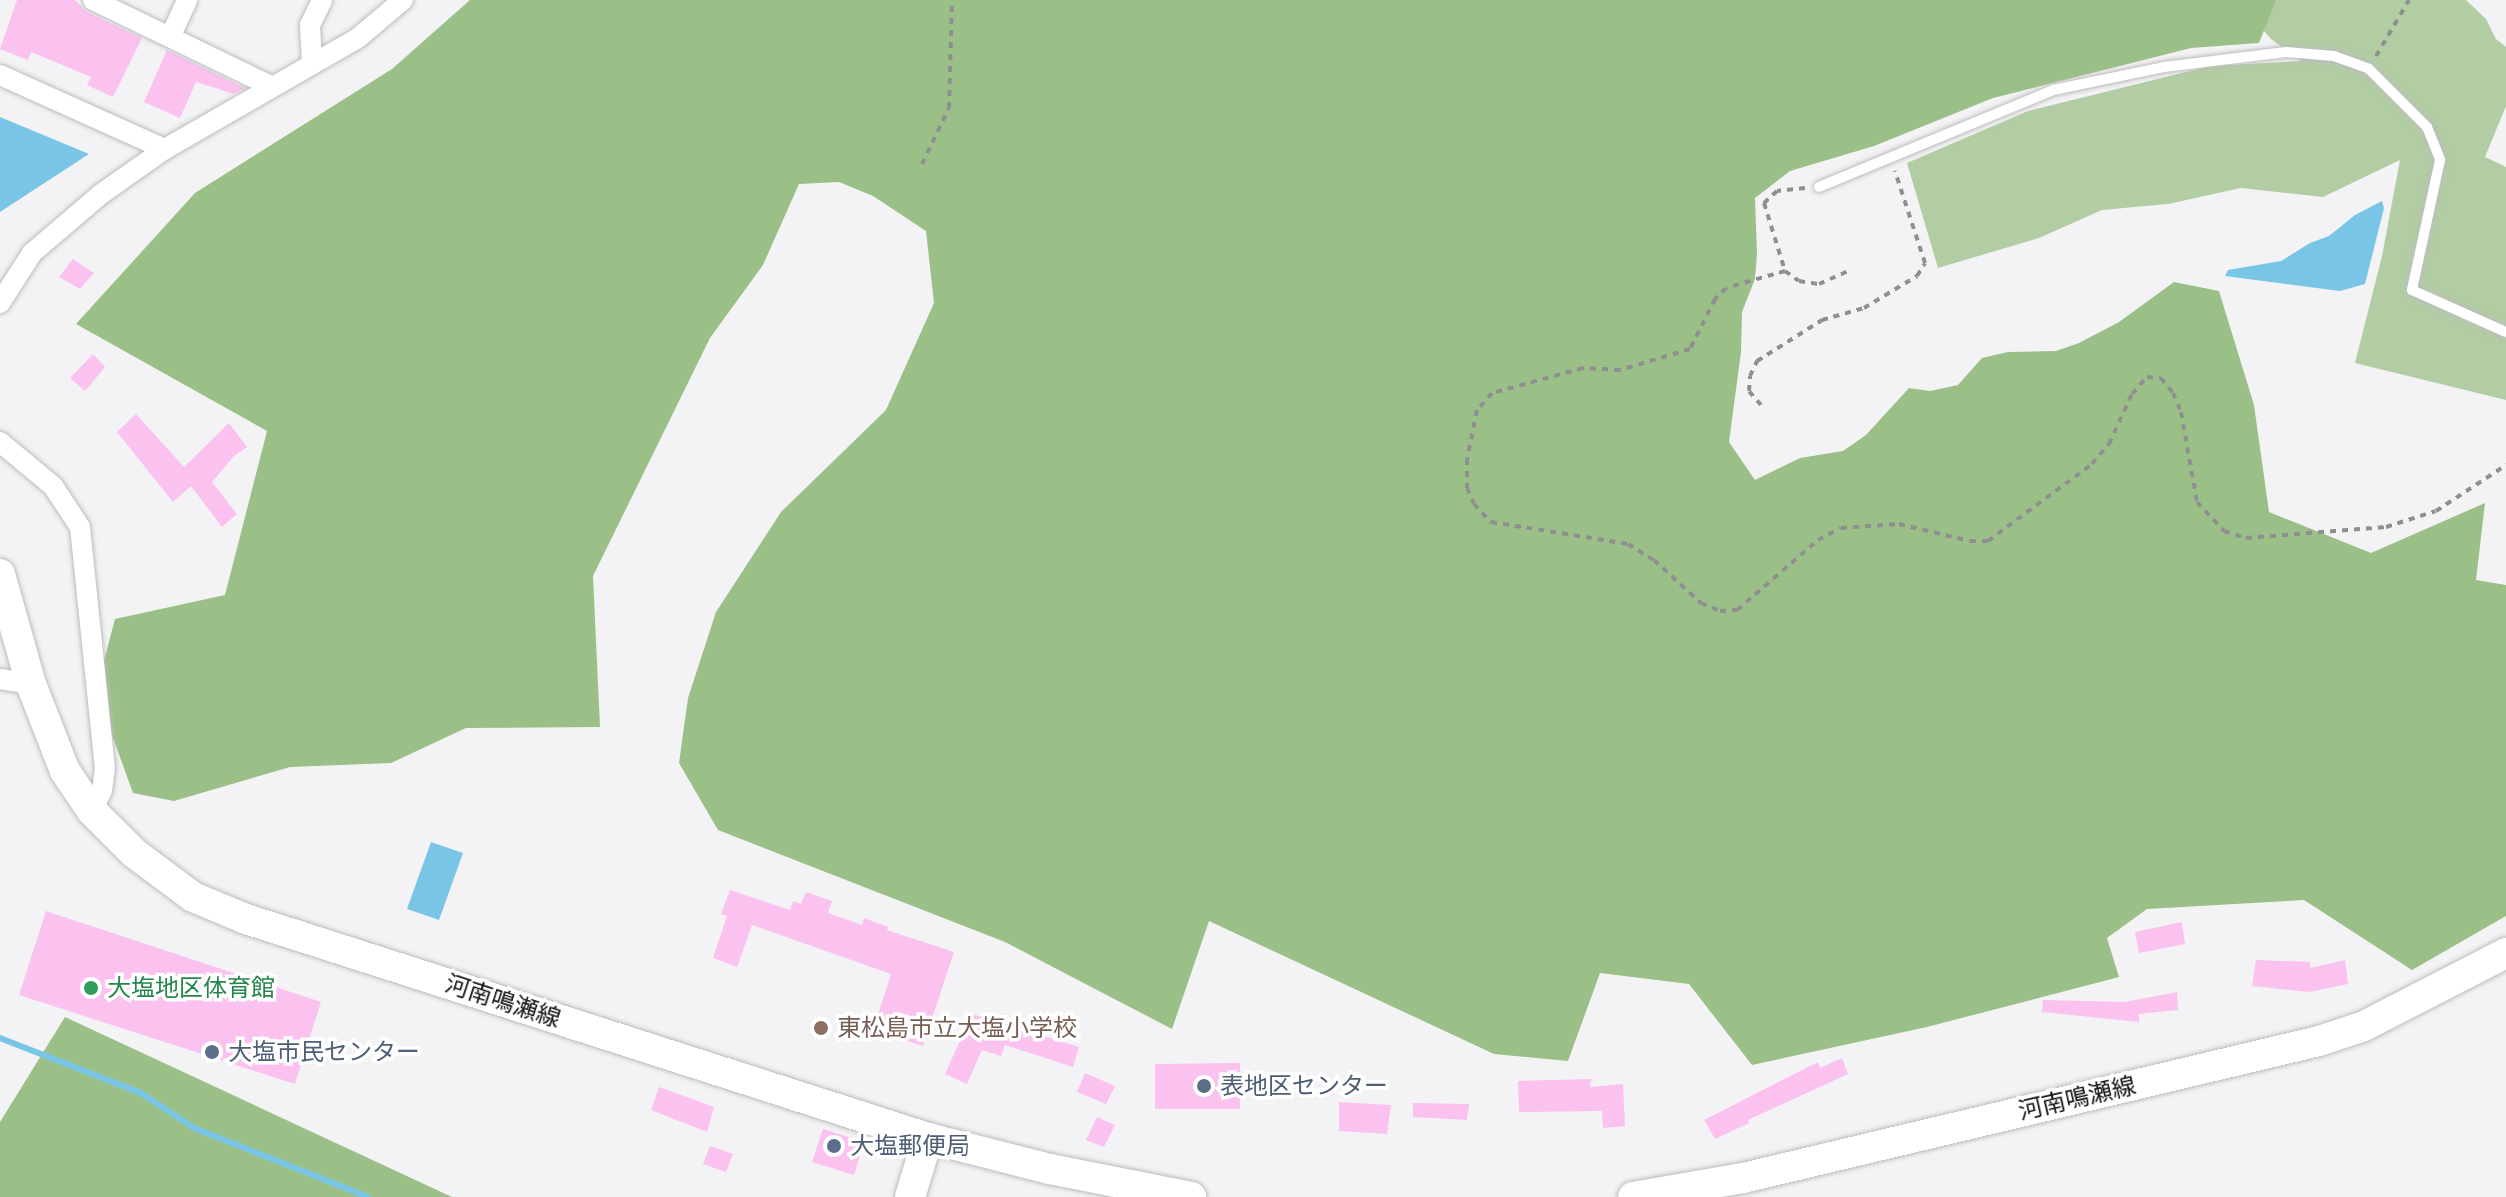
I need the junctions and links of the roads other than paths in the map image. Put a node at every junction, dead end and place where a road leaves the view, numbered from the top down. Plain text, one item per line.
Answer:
1 (93, 0) edge
2 (187, 0) edge
3 (322, 0) edge
4 (403, 0) edge
5 (171, 35) junction
6 (312, 64) junction
7 (0, 75) edge
8 (271, 86) junction
9 (165, 149) junction
10 (1819, 187) road end
11 (0, 303) edge
12 (2506, 332) edge
13 (0, 442) edge
14 (0, 574) edge
15 (0, 679) edge
16 (31, 684) junction
17 (92, 811) junction
18 (2506, 953) edge
19 (928, 1138) junction
20 (1678, 1194) edge
21 (910, 1197) edge
22 (1191, 1197) edge
23 (1633, 1197) edge

1 - 5 street
2 - 5 street
3 - 6 street
4 - 6 street
5 - 8 street
6 - 8 street
7 - 9 street
8 - 9 street
9 - 11 street
10 - 12 lane
13 - 17 street
14 - 16 main road, 河南鳴瀬線
15 - 16 street
16 - 17 main road, 河南鳴瀬線
17 - 19 main road, 河南鳴瀬線
18 - 20 main road, 河南鳴瀬線
19 - 21 main road
19 - 22 main road, 河南鳴瀬線
20 - 23 main road, 河南鳴瀬線

